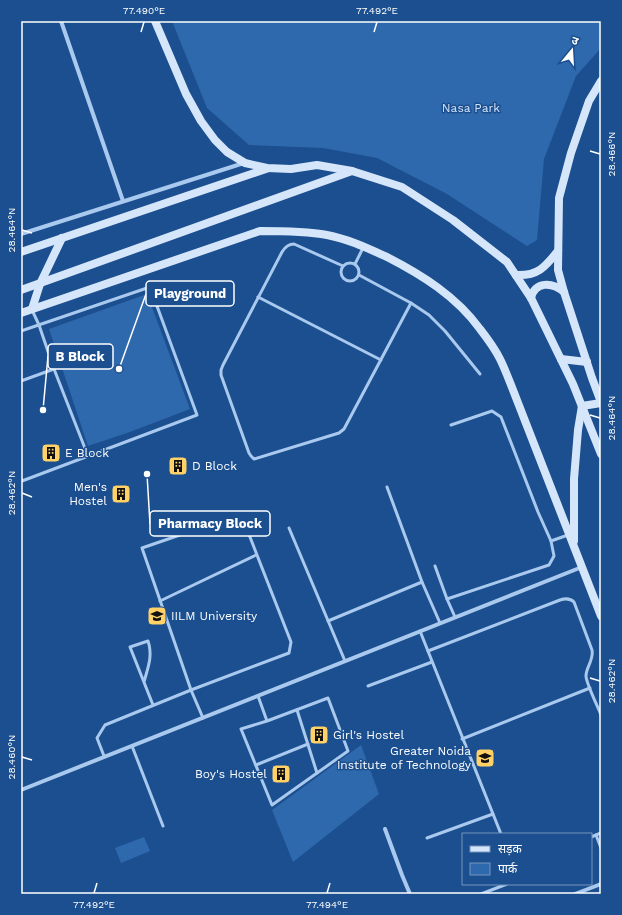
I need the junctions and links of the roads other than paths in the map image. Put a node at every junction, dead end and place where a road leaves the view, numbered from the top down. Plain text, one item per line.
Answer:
1 (61, 21) edge
2 (155, 21) edge
3 (601, 81) edge
4 (245, 163) junction
5 (267, 168) junction
6 (352, 171) junction
7 (123, 201) junction
8 (21, 234) edge
9 (62, 238) junction
10 (363, 246) junction
11 (558, 251) junction
12 (21, 252) edge
13 (355, 264) junction
14 (344, 266) junction
15 (360, 275) junction
16 (516, 275) junction
17 (40, 284) junction
18 (21, 290) edge
19 (564, 292) junction
20 (258, 297) junction
21 (531, 298) junction
22 (411, 302) junction
23 (32, 309) junction
24 (21, 313) edge
25 (39, 325) junction
26 (21, 331) edge
27 (561, 359) junction
28 (381, 360) junction
29 (586, 362) junction
30 (54, 369) junction
31 (480, 374) dead end
32 (21, 381) edge
33 (601, 402) edge
34 (582, 406) junction
35 (451, 424) dead end
36 (601, 454) edge
37 (88, 456) junction
38 (21, 479) edge
39 (387, 487) dead end
40 (289, 528) dead end
41 (569, 534) junction
42 (551, 541) junction
43 (574, 546) junction
44 (256, 555) junction
45 (434, 566) dead end
46 (582, 566) junction
47 (422, 582) junction
48 (447, 600) junction
49 (160, 601) junction
50 (601, 616) edge
51 (455, 618) junction
52 (328, 621) junction
53 (440, 623) junction
54 (420, 631) junction
55 (428, 651) junction
56 (345, 661) junction
57 (432, 662) junction
58 (144, 682) junction
59 (368, 686) dead end
60 (590, 688) junction
61 (191, 690) junction
62 (258, 696) junction
63 (153, 705) junction
64 (297, 710) junction
65 (601, 715) edge
66 (203, 718) junction
67 (267, 721) junction
68 (462, 739) junction
69 (308, 744) junction
70 (132, 746) junction
71 (104, 756) junction
72 (256, 765) junction
73 (317, 773) junction
74 (21, 790) edge
75 (493, 814) junction
76 (163, 826) dead end
77 (385, 829) dead end
78 (500, 833) edge
79 (601, 833) edge
80 (596, 835) junction
81 (592, 837) edge
82 (427, 838) dead end
83 (601, 848) edge
84 (601, 884) edge
85 (504, 885) edge
86 (410, 894) edge
87 (481, 894) edge
88 (574, 894) edge

1 - 7 street
2 - 4 street
3 - 11 street
4 - 5 street
4 - 7 street
5 - 6 street
5 - 9 street
6 - 16 street
6 - 17 street
7 - 8 street
9 - 12 street
9 - 17 street
10 - 13 lane
10 - 23 street
10 - 41 street
11 - 16 street
11 - 19 street
13 - 14 lane
13 - 15 lane
14 - 15 lane
14 - 20 lane
15 - 22 lane
16 - 21 street
17 - 18 street
17 - 23 street
19 - 21 street
19 - 29 street
20 - 28 lane
20 - 28 lane
21 - 27 street
22 - 28 lane
22 - 31 lane
23 - 24 street
23 - 25 lane
25 - 26 lane
25 - 30 lane
25 - 37 lane
27 - 29 street
27 - 34 street
29 - 33 street
30 - 32 lane
30 - 37 lane
33 - 34 street
34 - 36 street
34 - 43 street
35 - 42 lane
37 - 38 lane
39 - 47 lane
40 - 52 lane
41 - 42 lane
41 - 43 street
42 - 48 lane
43 - 46 street
44 - 49 lane
44 - 49 lane
44 - 61 lane
45 - 48 lane
46 - 50 street
46 - 51 street
47 - 52 lane
47 - 53 lane
48 - 51 lane
49 - 61 lane
51 - 53 street
52 - 56 lane
53 - 54 street
54 - 55 lane
54 - 56 street
55 - 57 lane
55 - 60 lane
56 - 62 street
57 - 59 lane
57 - 68 lane
58 - 58 lane
58 - 63 lane
60 - 65 lane
60 - 68 lane
61 - 63 lane
61 - 66 lane
62 - 66 street
62 - 67 lane
63 - 71 lane
64 - 67 lane
64 - 69 lane
64 - 73 lane
66 - 70 street
67 - 72 lane
68 - 75 lane
69 - 72 lane
69 - 73 lane
70 - 71 street
70 - 76 lane
71 - 74 street
72 - 73 lane
75 - 78 lane
75 - 82 lane
77 - 86 street
79 - 80 lane
80 - 81 lane
80 - 83 lane
84 - 88 street
85 - 87 lane

